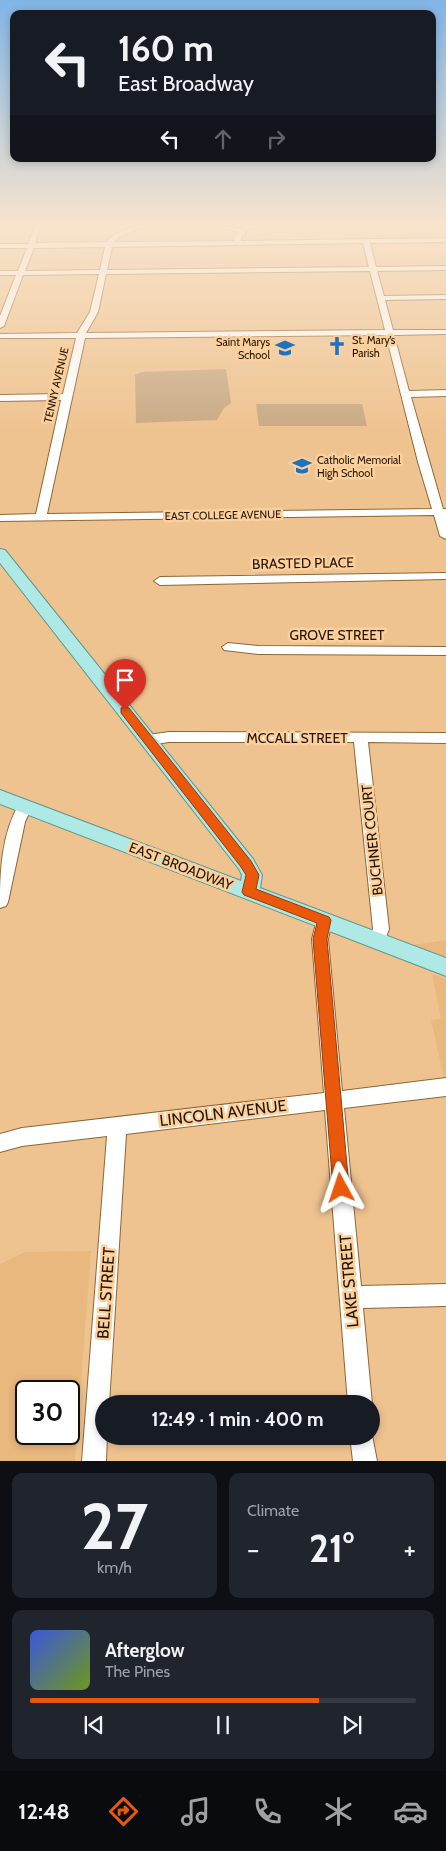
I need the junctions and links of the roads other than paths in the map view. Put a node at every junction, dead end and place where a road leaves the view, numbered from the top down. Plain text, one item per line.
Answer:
1 (13, 293) edge
2 (98, 293) edge
3 (380, 293) edge
4 (446, 297) edge
5 (381, 298) junction
6 (0, 303) edge
7 (9, 303) junction
8 (0, 326) edge
9 (446, 332) edge
10 (391, 333) junction
11 (0, 336) edge
12 (81, 336) junction
13 (446, 393) edge
14 (405, 394) junction
15 (66, 397) junction
16 (0, 398) edge
17 (442, 512) edge
18 (41, 517) junction
19 (0, 518) edge
20 (446, 536) edge
21 (0, 554) edge
22 (446, 576) edge
23 (160, 581) dead end
24 (228, 647) dead end
25 (446, 651) edge
26 (361, 738) junction
27 (446, 738) edge
28 (148, 740) junction
29 (0, 797) edge
30 (24, 806) junction
31 (249, 892) junction
32 (0, 902) edge
33 (324, 920) junction
34 (377, 941) junction
35 (446, 967) edge
36 (446, 1087) edge
37 (334, 1100) junction
38 (117, 1125) junction
39 (0, 1142) edge
40 (446, 1295) edge
41 (350, 1297) junction
42 (359, 1395) edge
43 (363, 1445) edge
44 (94, 1461) edge
45 (364, 1461) edge

1 - 7 street
2 - 12 street, TENNY AVENUE
3 - 5 street
4 - 5 street
5 - 10 street
6 - 7 street
7 - 8 street
9 - 10 street
10 - 12 street
10 - 14 street
11 - 12 street
12 - 15 street, TENNY AVENUE
13 - 14 street
14 - 17 street
15 - 16 street
15 - 18 street, TENNY AVENUE
17 - 18 street, EAST COLLEGE AVENUE
17 - 20 street
18 - 19 street, EAST COLLEGE AVENUE
21 - 28 main road
22 - 23 street, BRASTED PLACE
24 - 25 street, GROVE STREET
26 - 27 street, MCCALL STREET
26 - 28 street, MCCALL STREET
26 - 34 street, BUCHNER COURT
28 - 31 main road
29 - 30 main road, EAST BROADWAY
30 - 31 main road, EAST BROADWAY
30 - 32 street
31 - 33 main road, EAST BROADWAY
33 - 34 main road, EAST BROADWAY
33 - 37 street, LAKE STREET
34 - 35 main road, EAST BROADWAY
36 - 37 street, LINCOLN AVENUE
37 - 38 street, LINCOLN AVENUE
37 - 41 street, LAKE STREET
38 - 39 street, LINCOLN AVENUE
38 - 44 street, BELL STREET
40 - 41 street
41 - 42 street, LAKE STREET
43 - 45 street

